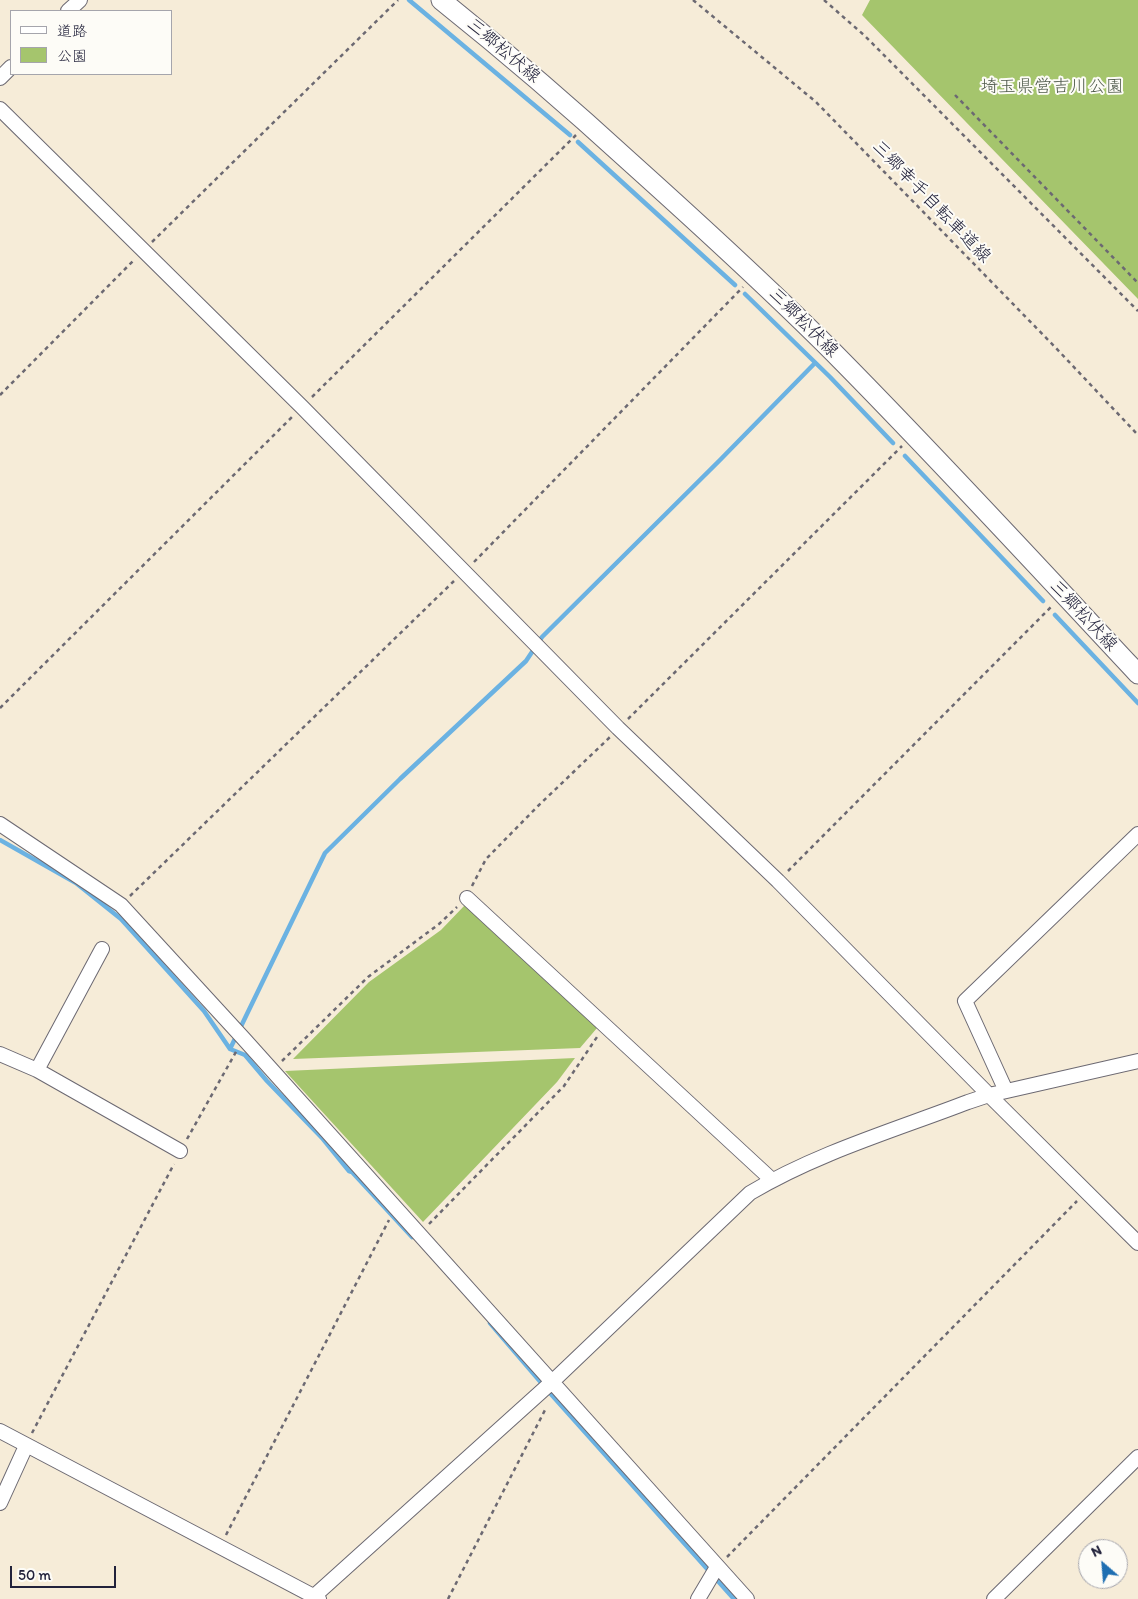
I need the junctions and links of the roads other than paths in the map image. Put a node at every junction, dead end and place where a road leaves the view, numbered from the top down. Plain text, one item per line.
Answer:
1 (80, 0) edge
2 (441, 0) edge
3 (69, 10) edge
4 (10, 68) edge
5 (0, 78) edge
6 (0, 108) edge
7 (1138, 674) edge
8 (0, 824) edge
9 (1138, 834) edge
10 (467, 898) road end
11 (102, 949) dead end
12 (0, 1054) edge
13 (1138, 1061) edge
14 (37, 1070) junction
15 (1006, 1091) junction
16 (988, 1095) junction
17 (180, 1151) road end
18 (772, 1180) junction
19 (1138, 1243) edge
20 (553, 1381) junction
21 (0, 1431) edge
22 (26, 1446) junction
23 (1138, 1457) edge
24 (0, 1503) edge
25 (717, 1567) junction
26 (314, 1598) edge
27 (698, 1599) edge
28 (747, 1599) edge
29 (994, 1599) edge

1 - 3 street
2 - 7 main road, 三郷松伏線
4 - 5 street
6 - 16 street
8 - 20 street
9 - 15 street
10 - 18 street
11 - 14 street
12 - 14 street
13 - 15 street
14 - 17 street
15 - 16 street
16 - 18 street
16 - 19 street
18 - 20 street
20 - 25 street
20 - 26 street
21 - 22 street
22 - 24 street
22 - 26 street
23 - 29 street
25 - 27 street
25 - 28 street

